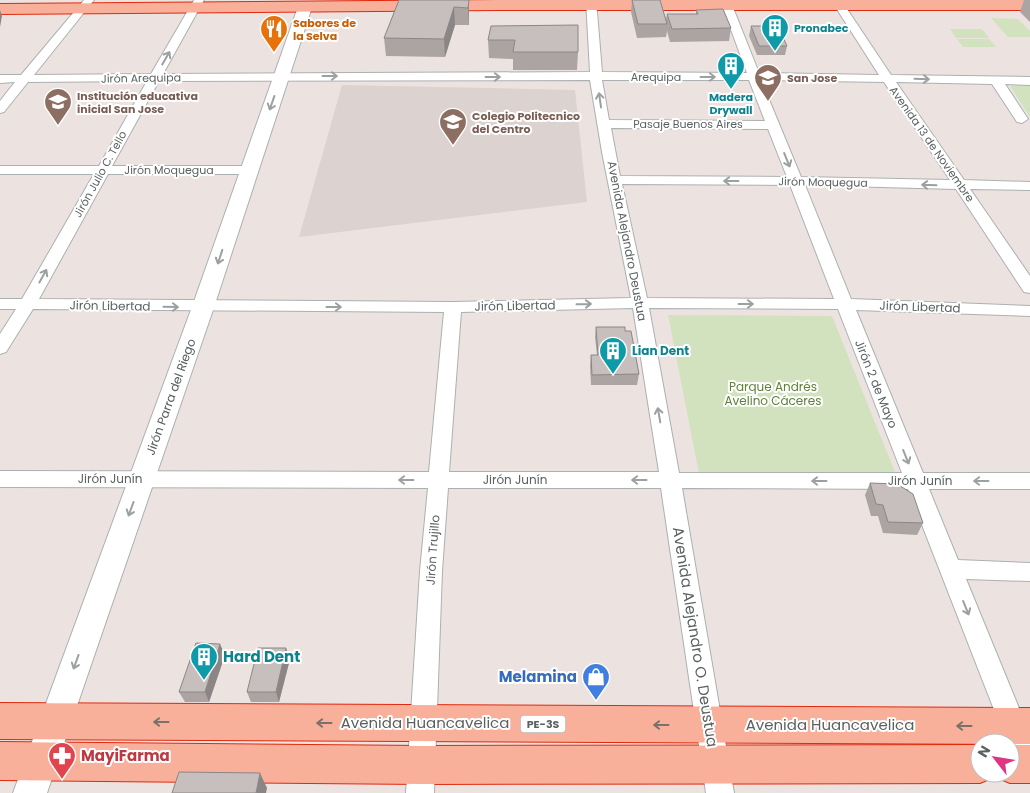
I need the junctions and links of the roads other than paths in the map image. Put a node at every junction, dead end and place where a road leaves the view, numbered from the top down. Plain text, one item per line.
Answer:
1 (499, 2) edge
2 (591, 2) edge
3 (837, 2) edge
4 (726, 3) edge
5 (86, 4) edge
6 (197, 4) edge
7 (306, 4) edge
8 (1030, 5) edge
9 (0, 9) edge
10 (281, 76) junction
11 (597, 77) junction
12 (754, 77) junction
13 (886, 77) junction
14 (155, 78) junction
15 (0, 79) edge
16 (24, 79) junction
17 (1030, 81) edge
18 (997, 82) junction
19 (0, 109) edge
20 (1022, 119) dead end
21 (604, 124) junction
22 (773, 125) junction
23 (0, 170) edge
24 (102, 170) junction
25 (249, 170) junction
26 (615, 180) junction
27 (795, 181) junction
28 (962, 186) junction
29 (1030, 186) edge
30 (1030, 288) edge
31 (640, 303) junction
32 (0, 304) edge
33 (845, 304) junction
34 (27, 305) junction
35 (203, 307) junction
36 (452, 307) junction
37 (1030, 311) edge
38 (0, 348) edge
39 (0, 478) edge
40 (141, 479) junction
41 (437, 480) junction
42 (670, 480) junction
43 (915, 481) junction
44 (1030, 481) edge
45 (950, 568) junction
46 (1030, 572) edge
47 (0, 721) edge
48 (55, 721) junction
49 (424, 723) junction
50 (708, 725) junction
51 (1022, 726) edge
52 (0, 761) edge
53 (970, 765) edge
54 (1025, 765) edge
55 (35, 777) edge
56 (421, 779) edge
57 (717, 779) edge

1 - 2 highway
1 - 7 highway
2 - 4 highway
2 - 11 street, Avenida Alejandro Deustua
3 - 4 highway
3 - 8 highway
3 - 13 street, Avenida 13 de Noviembre
4 - 12 street, Jirón 2 de Mayo
5 - 6 highway
5 - 9 highway
5 - 16 street
6 - 7 highway
14 -> 6 street, Jirón Julio C. Tello
7 - 10 street, Jirón Parra del Riego
10 -> 11 street, Arequipa
10 - 14 street, Jirón Arequipa
10 -> 25 street, Jirón Parra del Riego
11 -> 12 street, Arequipa
21 -> 11 street, Avenida Alejandro Deustua
12 - 13 street, Arequipa
12 - 22 street, Jirón 2 de Mayo
13 -> 18 street, Arequipa
13 - 28 street, Avenida 13 de Noviembre
14 - 16 street, Jirón Arequipa
14 - 24 street, Jirón Julio C. Tello
15 - 16 street, Jirón Arequipa
16 - 19 street
17 - 18 street, Arequipa
18 - 20 street
21 - 22 street, Pasaje Buenos Aires
21 - 26 street, Avenida Alejandro Deustua
22 -> 27 street, Jirón 2 de Mayo
23 - 24 street, Jirón Moquegua
24 - 25 street, Jirón Moquegua
34 -> 24 street, Jirón Julio C. Tello
25 -> 35 street, Jirón Parra del Riego
27 -> 26 street, Jirón Moquegua
26 - 31 street, Avenida Alejandro Deustua
28 -> 27 street, Jirón Moquegua
27 - 33 street, Jirón 2 de Mayo
28 - 29 street, Jirón Moquegua
28 - 30 street, Avenida 13 de Noviembre
31 -> 33 street, Jirón Libertad
36 -> 31 street, Jirón Libertad
42 -> 31 street, Avenida Alejandro Deustua
32 - 34 street, Jirón Libertad
33 - 37 street, Jirón Libertad
33 -> 43 street, Jirón 2 de Mayo
34 -> 35 street, Jirón Libertad
34 - 38 street, Jirón Julio C. Tello
35 -> 36 street, Jirón Libertad
35 - 40 street, Jirón Parra del Riego
36 - 41 street, Jirón Trujillo
39 - 40 street, Jirón Junín
41 -> 40 street, Jirón Junín
40 -> 48 street, Jirón Parra del Riego
42 -> 41 street, Jirón Junín
41 - 49 street, Jirón Trujillo
43 -> 42 street, Jirón Junín
42 - 50 street, Avenida Alejandro O. Deustua
44 -> 43 street, Jirón Junín
43 - 45 street, Jirón 2 de Mayo
45 - 46 street
45 -> 51 street, Jirón 2 de Mayo
47 - 48 highway, Avenida Huancavelica / PE-3S
49 -> 48 highway, Avenida Huancavelica / PE-3S
48 - 55 street, Jirón Parra del Riego
50 -> 49 highway, Avenida Huancavelica / PE-3S
49 - 56 street, Jirón Trujillo
51 -> 50 highway, Avenida Huancavelica / PE-3S
50 - 57 street, Avenida Alejandro O. Deustua
51 - 54 street, Jirón 2 de Mayo
52 - 55 highway
53 - 57 highway
55 - 56 highway
56 - 57 highway

